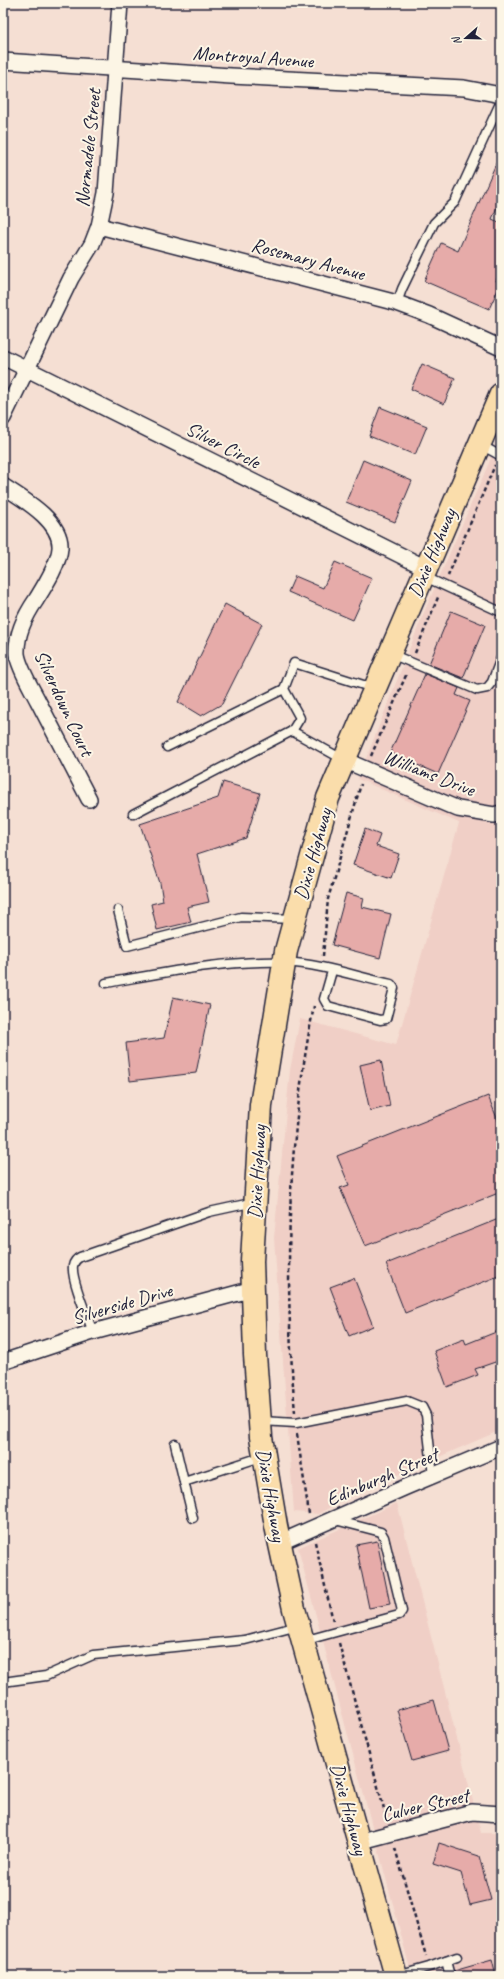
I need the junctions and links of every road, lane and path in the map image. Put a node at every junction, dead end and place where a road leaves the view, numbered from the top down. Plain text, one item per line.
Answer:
1 (120, 3) edge
2 (3, 61) edge
3 (116, 68) junction
4 (501, 95) edge
5 (501, 101) edge
6 (99, 226) junction
7 (397, 303) junction
8 (501, 348) edge
9 (3, 357) edge
10 (28, 370) junction
11 (501, 394) edge
12 (3, 418) edge
13 (479, 444) junction
14 (500, 456) edge
15 (3, 486) edge
16 (424, 572) junction
17 (444, 585) junction
18 (501, 612) edge
19 (390, 653) junction
20 (501, 658) edge
21 (411, 662) junction
22 (375, 688) junction
23 (284, 689) junction
24 (292, 732) junction
25 (167, 747) dead end
26 (374, 750) dead end
27 (344, 760) junction
28 (358, 793) dead end
29 (88, 798) dead end
30 (501, 813) edge
31 (133, 814) dead end
32 (118, 910) dead end
33 (294, 920) junction
34 (284, 962) junction
35 (322, 967) junction
36 (332, 970) junction
37 (106, 983) dead end
38 (314, 1005) dead end
39 (255, 1202) junction
40 (253, 1289) junction
41 (93, 1332) junction
42 (3, 1362) edge
43 (260, 1421) junction
44 (296, 1423) junction
45 (175, 1444) dead end
46 (501, 1447) edge
47 (264, 1456) junction
48 (432, 1476) junction
49 (184, 1482) junction
50 (193, 1518) dead end
51 (333, 1519) junction
52 (312, 1529) junction
53 (279, 1543) junction
54 (335, 1632) junction
55 (301, 1634) junction
56 (3, 1682) edge
57 (501, 1814) edge
58 (391, 1832) junction
59 (358, 1842) junction
60 (457, 1957) dead end
61 (446, 1961) junction
62 (429, 1967) junction
63 (396, 1976) edge
64 (450, 1976) edge

1 - 3 street, Normadele Street
2 - 3 street, Montroyal Avenue
3 - 4 street, Montroyal Avenue
3 - 6 street, Normadele Street
5 - 7 lane
6 - 7 street, Rosemary Avenue
6 - 10 street, Normadele Street
7 - 8 street, Rosemary Avenue
9 - 10 street, Silver Circle
10 - 12 street, Normadele Street
10 - 16 street, Silver Circle
11 - 13 main road, Dixie Highway
13 - 14 lane
13 - 16 main road, Dixie Highway
14 - 17 path
15 - 29 street, Silverdown Court
16 - 17 lane
16 - 19 main road, Dixie Highway
17 - 18 lane
17 - 21 path
19 - 21 lane
19 - 22 main road, Dixie Highway
20 - 21 lane
21 - 26 path
22 - 23 lane
22 - 27 main road, Dixie Highway
23 - 24 lane
23 - 25 lane
24 - 27 lane
24 - 31 lane
27 - 30 street, Williams Drive
27 - 33 main road, Dixie Highway
28 - 35 path
32 - 33 lane
33 - 34 main road, Dixie Highway
34 - 35 lane
34 - 37 lane
34 - 39 main road, Dixie Highway
35 - 36 lane
36 - 36 lane
38 - 44 path
39 - 40 main road, Dixie Highway
39 - 41 lane
40 - 41 street, Silverside Drive
40 - 43 main road, Dixie Highway
41 - 42 street, Silverside Drive
43 - 44 lane
43 - 47 main road, Dixie Highway
44 - 48 lane
44 - 52 path
45 - 49 lane
46 - 48 street, Edinburgh Street
47 - 49 lane
47 - 53 main road, Dixie Highway
48 - 51 street, Edinburgh Street
49 - 50 lane
51 - 52 street, Edinburgh Street
51 - 54 lane
52 - 53 street, Edinburgh Street
52 - 54 path
53 - 55 main road, Dixie Highway
54 - 55 lane
54 - 58 path
55 - 56 lane
55 - 59 main road, Dixie Highway
57 - 58 street, Culver Street
58 - 59 street, Culver Street
58 - 62 path
59 - 63 main road, Dixie Highway
60 - 61 lane
61 - 62 lane
61 - 64 lane
62 - 63 lane

